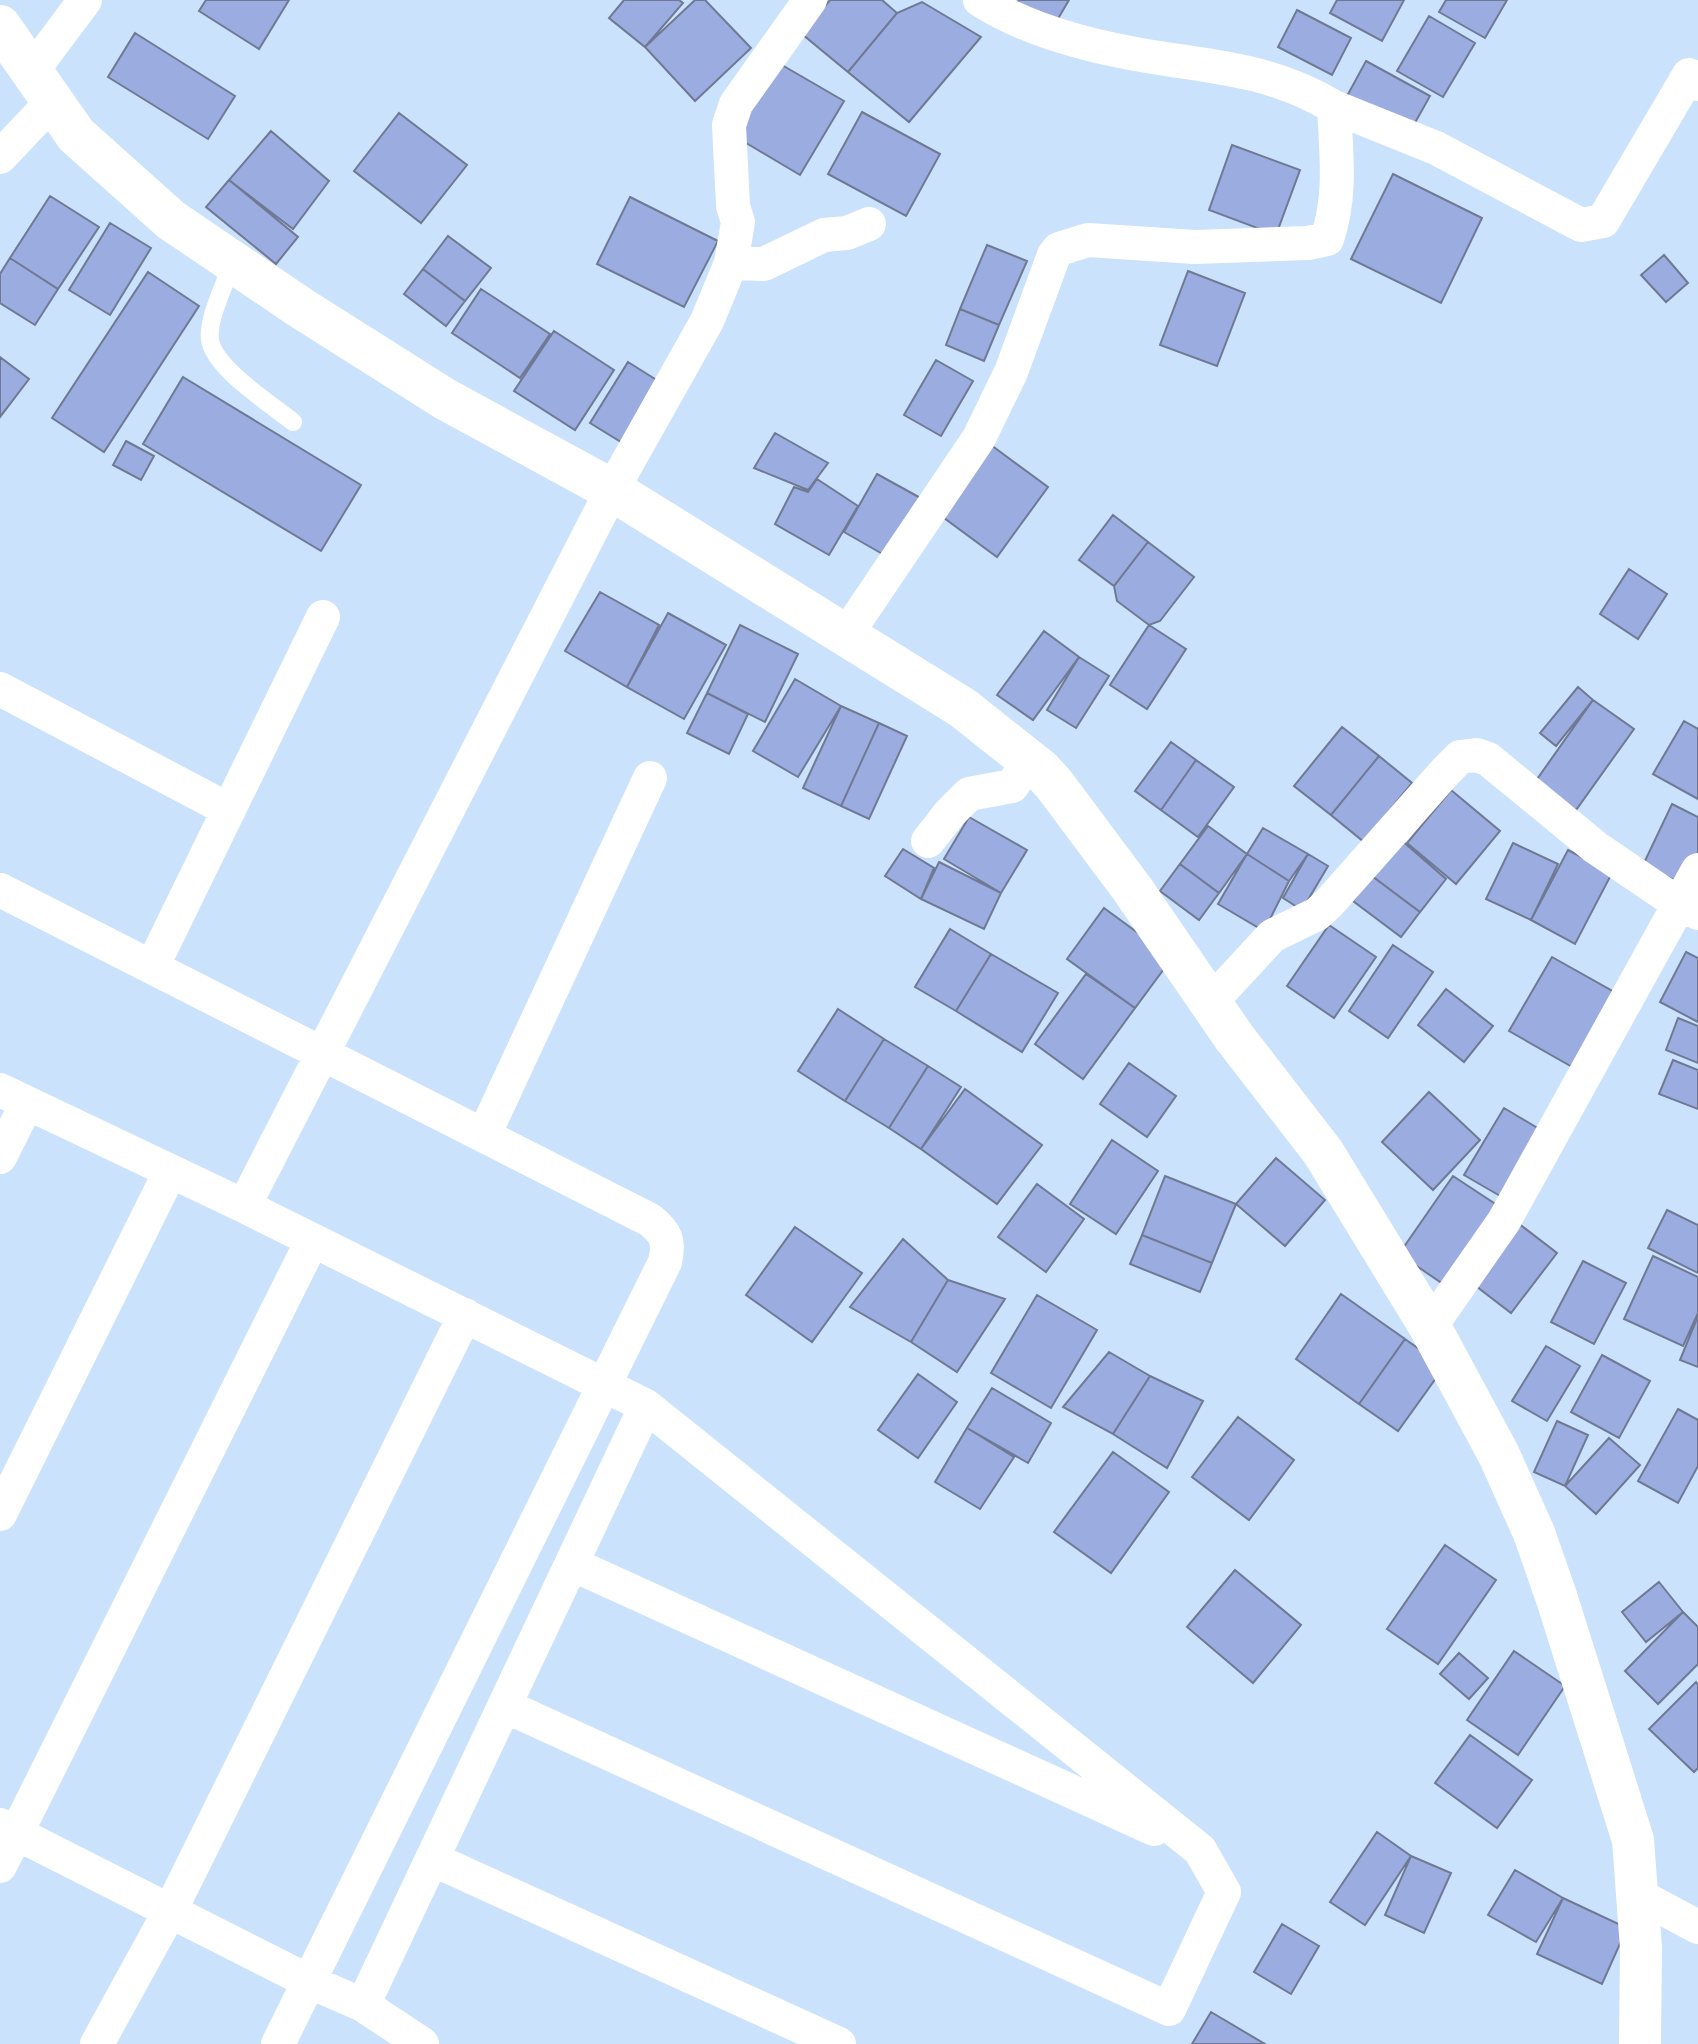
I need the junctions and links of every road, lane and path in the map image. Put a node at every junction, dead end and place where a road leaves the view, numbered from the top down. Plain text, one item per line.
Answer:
1 (85, 0) edge
2 (810, 0) edge
3 (980, 0) edge
4 (0, 26) edge
5 (1698, 84) edge
6 (42, 86) junction
7 (1334, 107) junction
8 (0, 157) edge
9 (869, 224) dead end
10 (233, 262) junction
11 (731, 263) junction
12 (293, 422) dead end
13 (612, 490) junction
14 (323, 617) dead end
15 (846, 635) junction
16 (0, 689) edge
17 (1029, 761) junction
18 (650, 778) dead end
19 (229, 810) junction
20 (928, 841) dead end
21 (1698, 870) edge
22 (0, 890) edge
23 (1688, 909) edge
24 (152, 967) junction
25 (1211, 1002) junction
26 (325, 1053) junction
27 (14, 1096) edge
28 (484, 1135) junction
29 (0, 1157) edge
30 (170, 1172) junction
31 (244, 1206) junction
32 (312, 1241) junction
33 (465, 1315) junction
34 (1430, 1327) junction
35 (605, 1385) junction
36 (646, 1406) junction
37 (0, 1514) edge
38 (572, 1564) junction
39 (505, 1706) junction
40 (8, 1829) edge
41 (1200, 1850) junction
42 (432, 1859) junction
43 (0, 1866) edge
44 (1638, 1895) junction
45 (170, 1911) junction
46 (1698, 1927) edge
47 (310, 1982) junction
48 (363, 2005) junction
49 (97, 2044) edge
50 (278, 2044) edge
51 (422, 2044) edge
52 (839, 2044) edge
53 (1640, 2044) edge

1 - 6 street
2 - 11 street
3 - 7 street
4 - 6 street
5 - 7 street
6 - 8 street
6 - 10 street
7 - 15 street
9 - 11 street
10 - 12 lane
10 - 13 street
11 - 13 street
13 - 15 street
13 - 26 street
14 - 19 street
15 - 17 street
16 - 19 street
17 - 20 street
17 - 25 street
18 - 28 street
19 - 24 street
21 - 23 street
22 - 24 street
23 - 25 street
23 - 34 street
24 - 26 street
25 - 34 street
26 - 28 street
26 - 31 street
27 - 29 street
27 - 30 street
28 - 35 street
30 - 31 street
30 - 37 street
31 - 32 street
32 - 33 street
32 - 40 street
33 - 35 street
33 - 45 street
34 - 44 street
35 - 36 street
35 - 47 street
36 - 38 street
36 - 41 street
38 - 39 street
38 - 41 street
39 - 41 street
39 - 42 street
40 - 43 street
40 - 45 street
42 - 48 street
42 - 52 street
44 - 46 street
44 - 53 street
45 - 47 street
45 - 49 street
47 - 48 street
47 - 50 street
48 - 51 street

